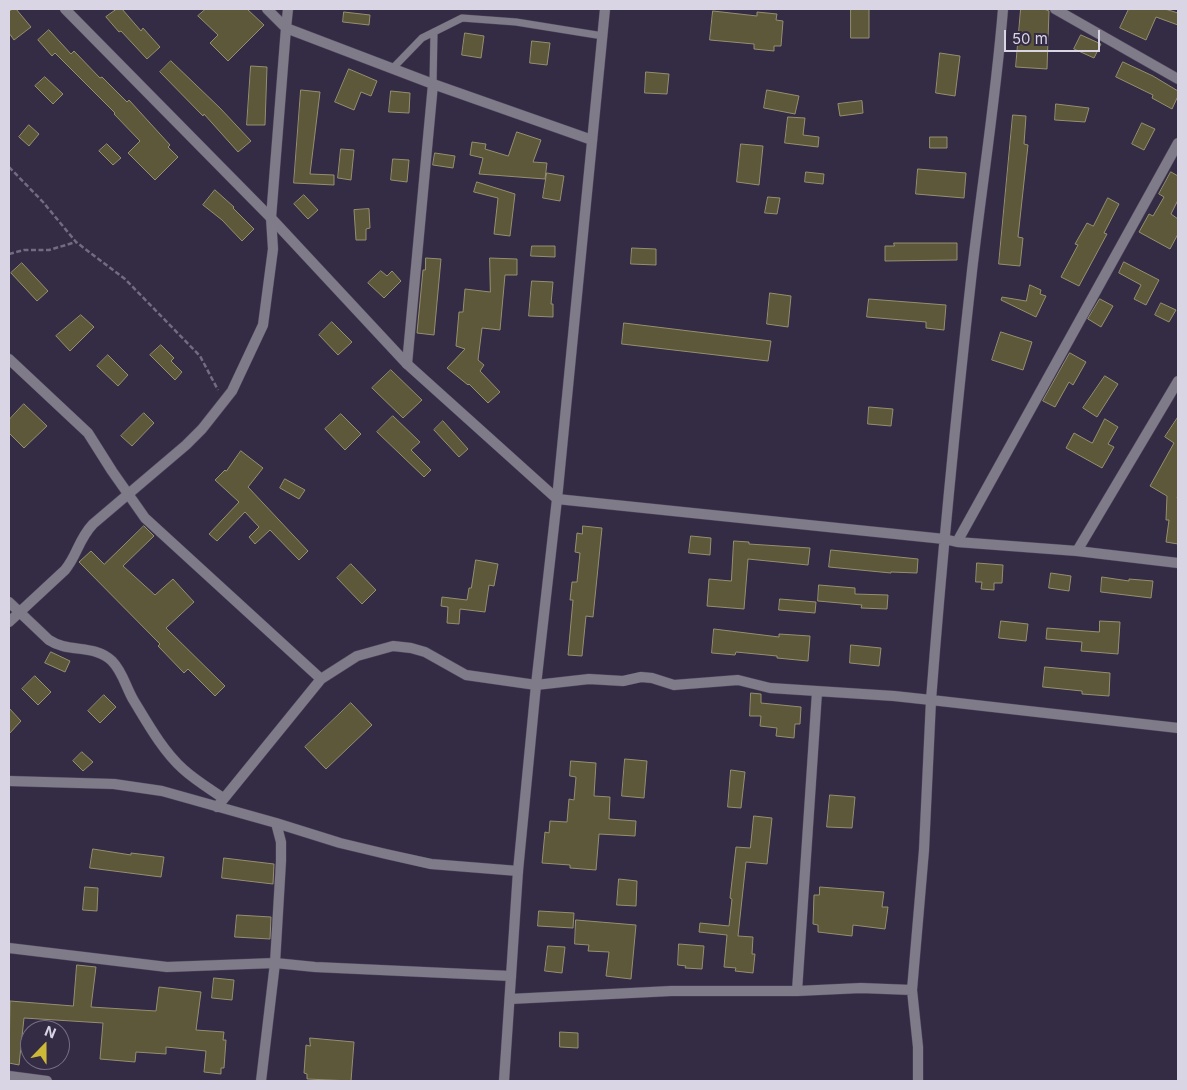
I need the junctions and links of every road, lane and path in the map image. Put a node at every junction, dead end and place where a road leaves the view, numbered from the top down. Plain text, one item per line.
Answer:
1 (65, 9) edge
2 (267, 9) edge
3 (288, 9) edge
4 (605, 9) edge
5 (1003, 9) edge
6 (1056, 9) edge
7 (286, 28) junction
8 (434, 32) junction
9 (603, 36) junction
10 (392, 69) junction
11 (1178, 79) edge
12 (433, 84) junction
13 (592, 140) junction
14 (1178, 143) edge
15 (9, 167) edge
16 (271, 218) junction
17 (76, 242) junction
18 (9, 254) edge
19 (9, 359) edge
20 (407, 364) junction
21 (1178, 381) edge
22 (224, 400) junction
23 (129, 495) junction
24 (557, 499) junction
25 (944, 538) junction
26 (957, 542) junction
27 (1076, 551) junction
28 (1178, 563) edge
29 (9, 602) edge
30 (19, 613) junction
31 (9, 622) edge
32 (321, 679) junction
33 (536, 685) junction
34 (817, 692) junction
35 (931, 700) junction
36 (1178, 728) edge
37 (9, 781) edge
38 (223, 798) junction
39 (217, 807) junction
40 (276, 823) junction
41 (518, 871) junction
42 (9, 948) edge
43 (275, 963) junction
44 (512, 976) junction
45 (912, 990) junction
46 (797, 992) junction
47 (510, 999) junction
48 (9, 1076) edge
49 (47, 1081) edge
50 (261, 1081) edge
51 (504, 1081) edge
52 (918, 1081) edge

1 - 16 street
2 - 7 street
3 - 7 street
4 - 9 street
5 - 25 street
6 - 11 street
7 - 10 street
7 - 16 street
8 - 9 lane
8 - 10 lane
8 - 12 lane
9 - 13 street
10 - 12 street
12 - 13 street
12 - 20 street
13 - 24 street
14 - 26 street
15 - 17 path
16 - 20 street
16 - 22 street
17 - 18 path
17 - 22 path
19 - 23 street
20 - 24 street
21 - 27 street
22 - 23 street
23 - 30 street
23 - 32 street
24 - 25 street
24 - 33 street
25 - 26 street
25 - 35 street
26 - 27 street
27 - 28 street
29 - 30 street
30 - 31 street
30 - 38 street
32 - 33 street
32 - 38 street
33 - 34 street
33 - 41 street
34 - 35 street
34 - 46 street
35 - 36 street
35 - 45 street
37 - 39 street
38 - 39 street
39 - 40 street
40 - 41 street
40 - 43 street
41 - 44 street
42 - 43 street
43 - 44 street
43 - 50 street
44 - 47 street
45 - 46 street
45 - 52 street
46 - 47 street
47 - 51 street
48 - 49 street

